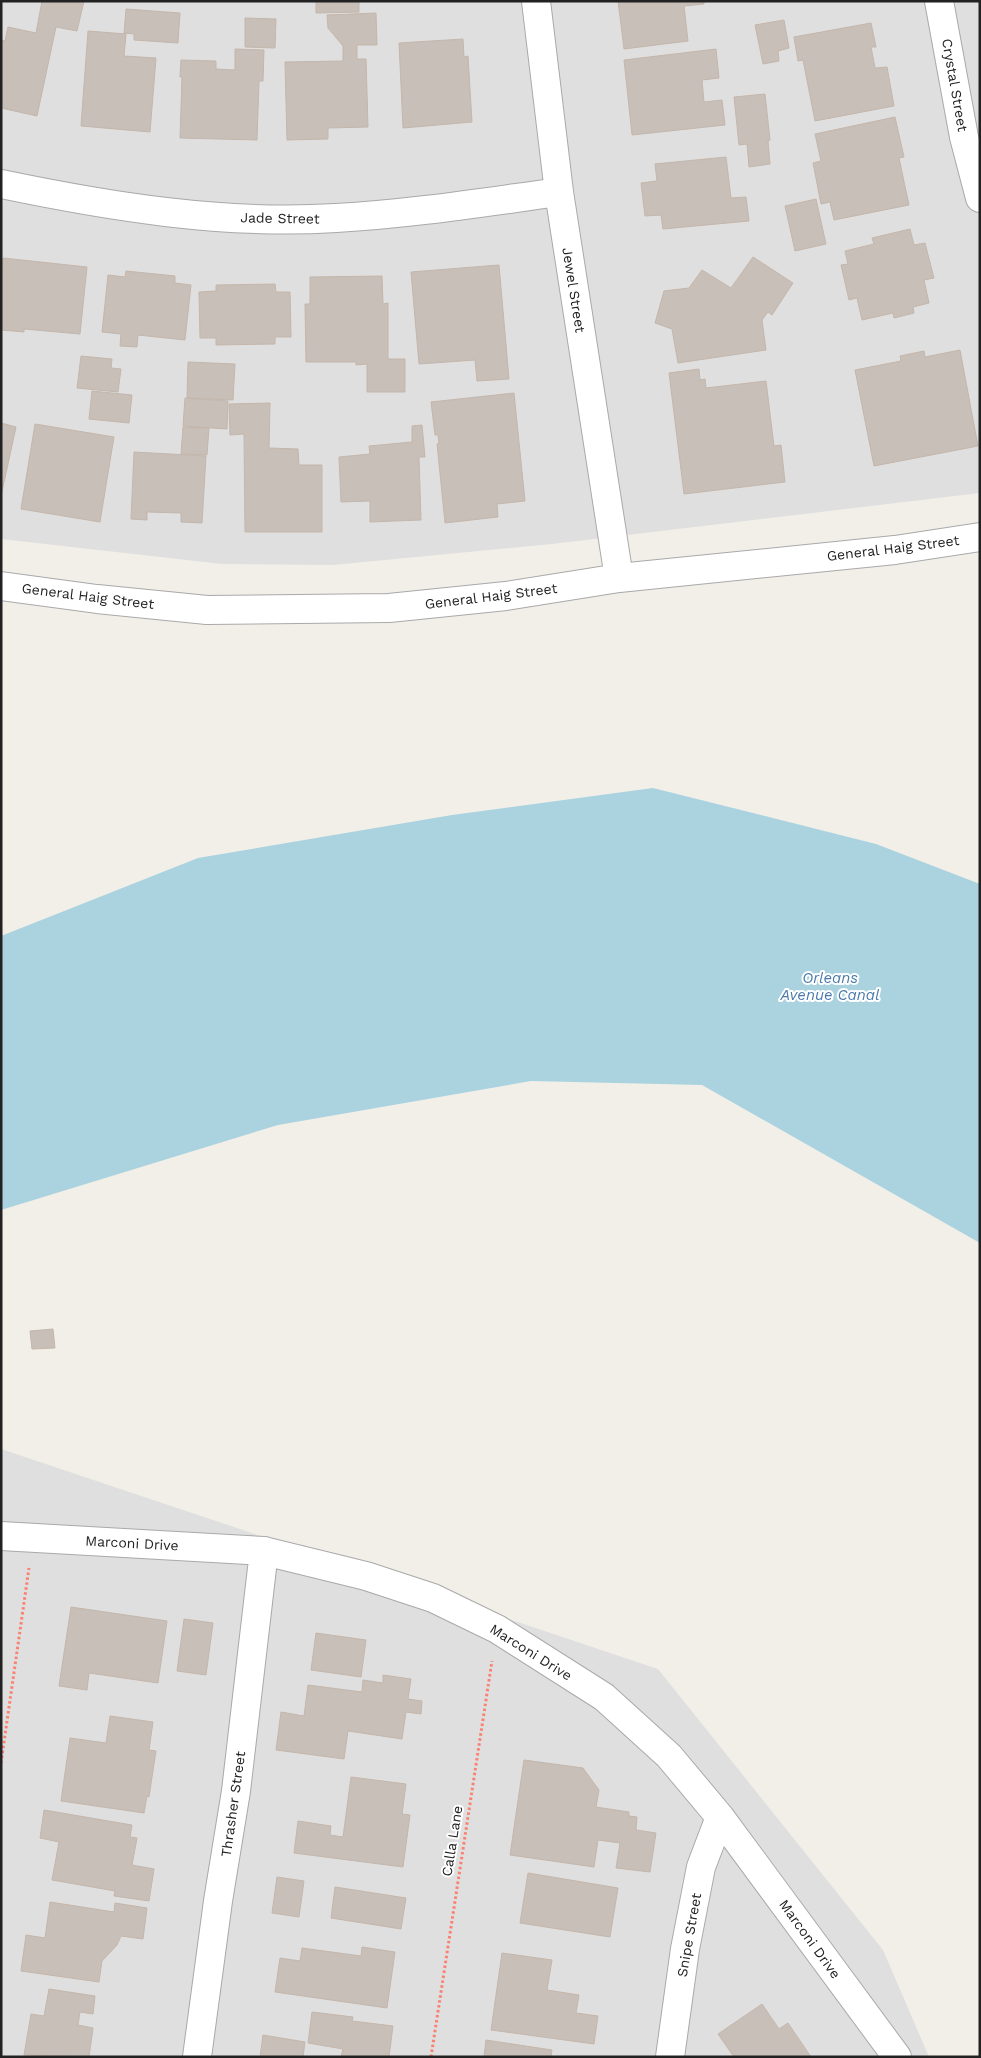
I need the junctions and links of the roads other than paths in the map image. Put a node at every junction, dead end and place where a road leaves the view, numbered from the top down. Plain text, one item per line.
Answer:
1 (536, 1) edge
2 (939, 1) edge
3 (1, 184) edge
4 (559, 192) junction
5 (980, 198) edge
6 (980, 537) edge
7 (619, 578) junction
8 (1, 586) edge
9 (1, 1536) edge
10 (264, 1552) junction
11 (720, 1817) junction
12 (197, 2057) edge
13 (670, 2057) edge
14 (897, 2057) edge

1 - 4 street, Jewel Street
2 - 5 street, Crystal Street
3 - 4 street, Jade Street
4 - 7 street, Jewel Street
6 - 7 street, General Haig Street
7 - 8 street, General Haig Street
9 - 10 street, Marconi Drive
10 - 11 street, Marconi Drive
10 - 12 street, Thrasher Street
11 - 13 street, Snipe Street
11 - 14 street, Marconi Drive

